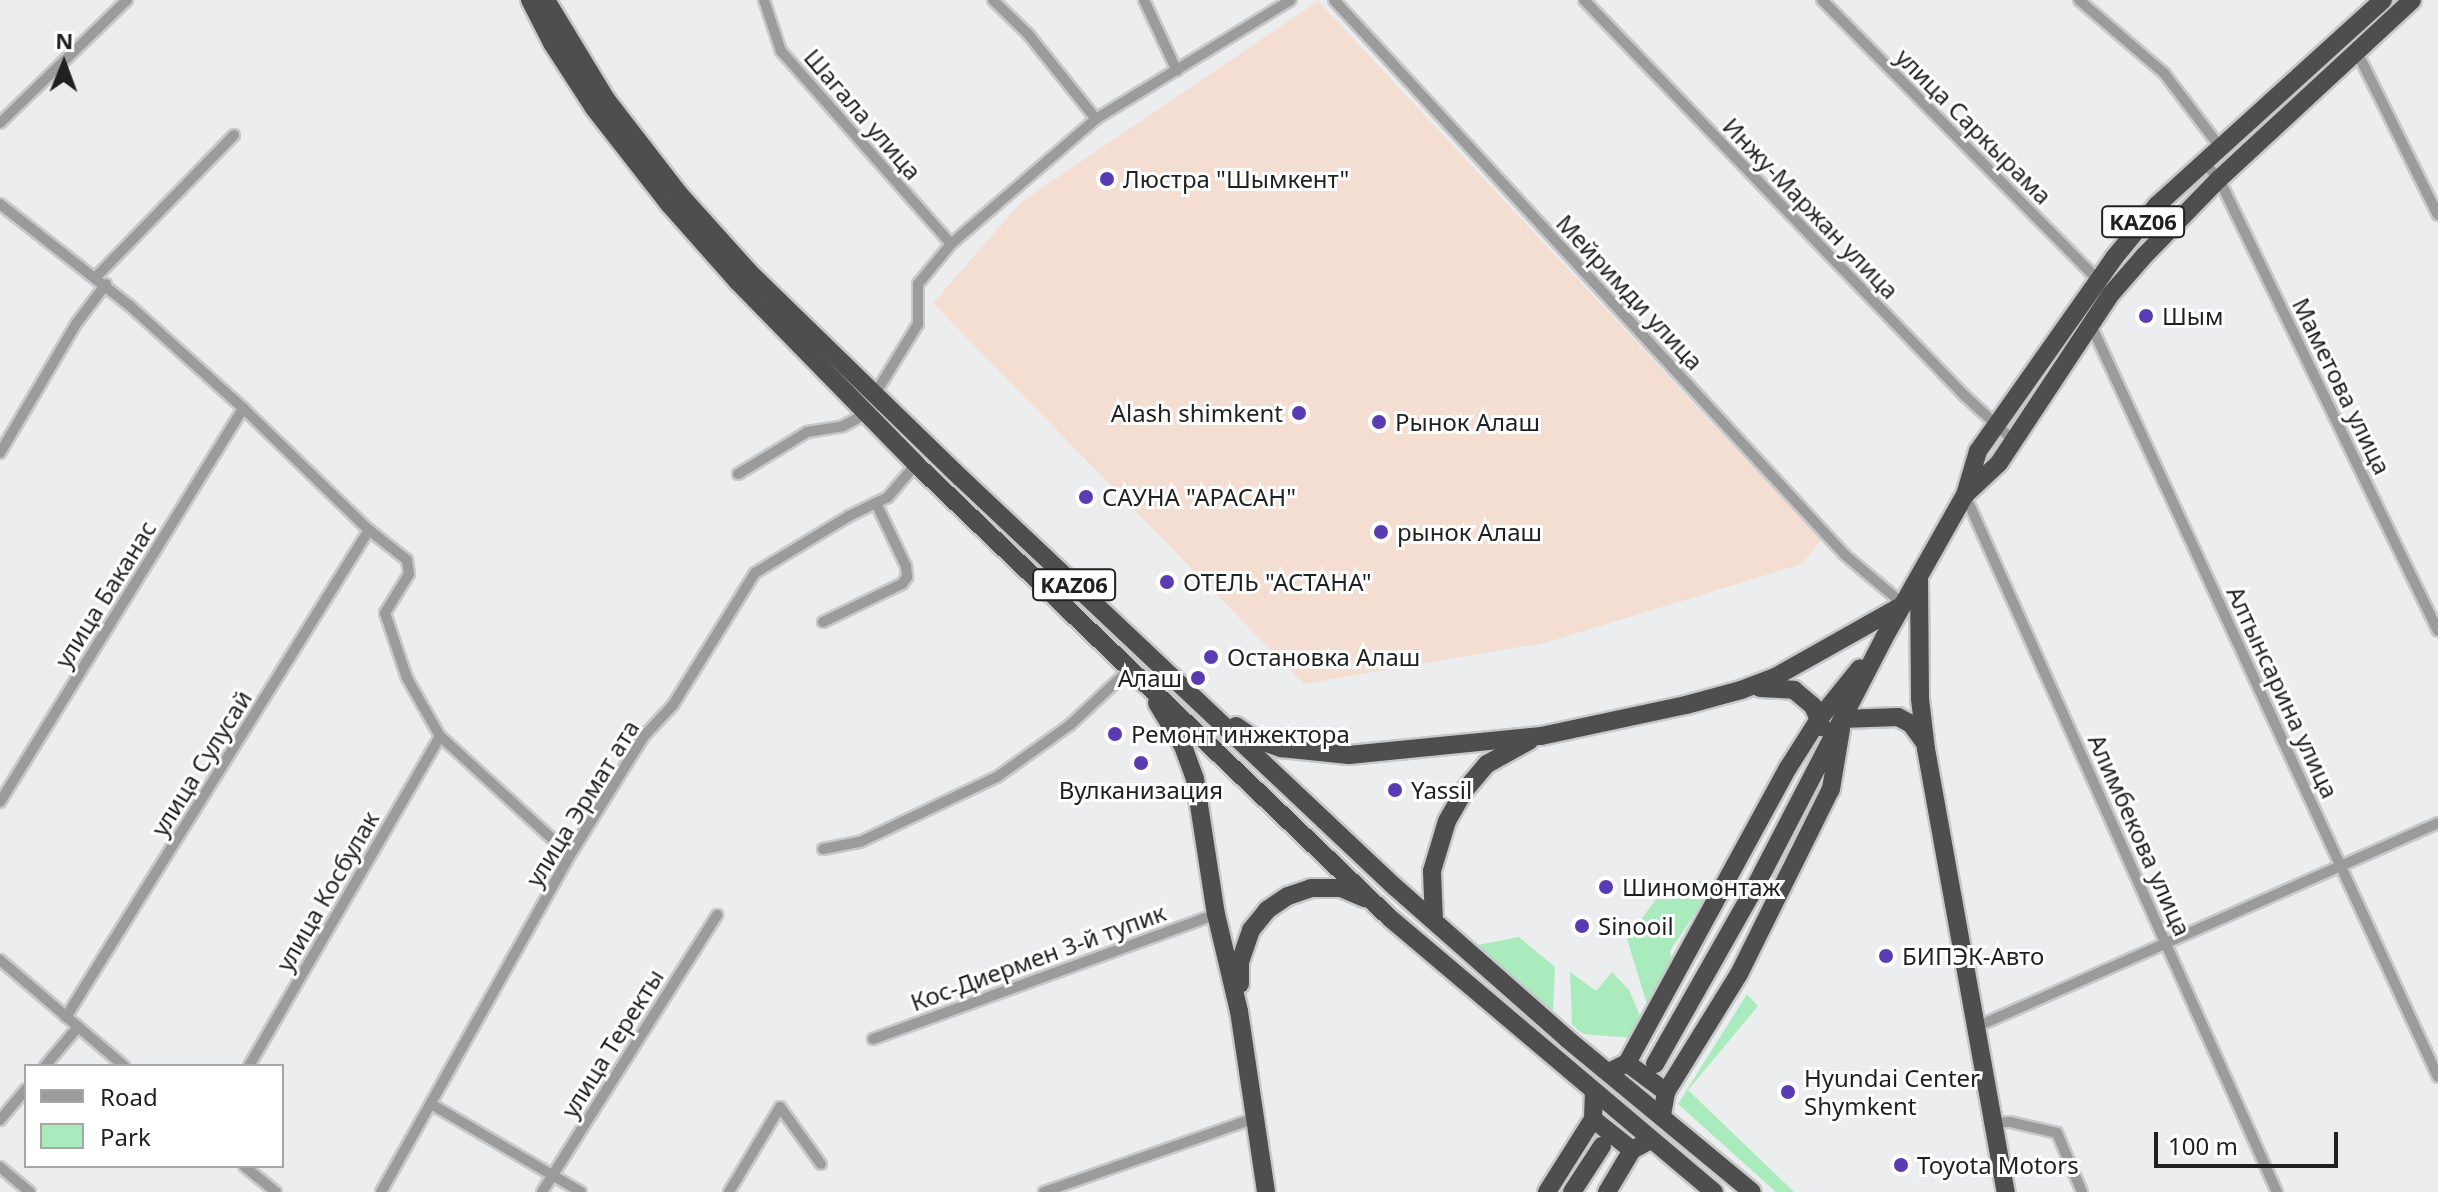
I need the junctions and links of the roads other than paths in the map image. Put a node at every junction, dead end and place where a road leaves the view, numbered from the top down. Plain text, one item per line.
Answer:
1 (127, 0) edge
2 (530, 0) edge
3 (546, 0) edge
4 (764, 0) edge
5 (993, 0) edge
6 (1144, 0) edge
7 (1291, 0) edge
8 (1334, 0) edge
9 (1584, 0) edge
10 (1822, 0) edge
11 (2079, 0) edge
12 (2383, 0) edge
13 (2412, 0) edge
14 (2356, 50) junction
15 (1177, 71) junction
16 (1096, 119) junction
17 (0, 123) edge
18 (234, 135) dead end
19 (2220, 147) junction
20 (2204, 162) junction
21 (2219, 179) junction
22 (0, 204) edge
23 (2438, 215) edge
24 (951, 244) junction
25 (96, 277) junction
26 (2098, 280) junction
27 (106, 284) junction
28 (2091, 325) junction
29 (875, 394) junction
30 (243, 408) junction
31 (867, 413) junction
32 (1995, 427) junction
33 (2013, 440) junction
34 (0, 453) edge
35 (916, 464) junction
36 (738, 474) dead end
37 (1965, 495) junction
38 (876, 503) junction
39 (369, 530) junction
40 (1919, 580) junction
41 (1903, 604) junction
42 (823, 622) dead end
43 (2438, 631) edge
44 (1884, 638) junction
45 (1131, 668) junction
46 (1176, 681) junction
47 (1146, 683) junction
48 (1741, 690) junction
49 (1819, 719) junction
50 (1842, 719) junction
51 (440, 736) junction
52 (1541, 736) junction
53 (1829, 742) junction
54 (1926, 749) junction
55 (0, 802) edge
56 (2438, 823) edge
57 (823, 849) dead end
58 (570, 855) junction
59 (2341, 867) junction
60 (1372, 900) junction
61 (1216, 914) junction
62 (717, 915) dead end
63 (1434, 921) junction
64 (2167, 941) junction
65 (0, 960) edge
66 (1239, 1011) junction
67 (66, 1017) junction
68 (78, 1027) junction
69 (1976, 1027) junction
70 (873, 1039) dead end
71 (1627, 1063) junction
72 (47, 1064) edge
73 (122, 1064) edge
74 (250, 1064) edge
75 (1655, 1064) tunnel mouth
76 (1609, 1072) junction
77 (2438, 1077) edge
78 (24, 1091) edge
79 (1666, 1092) junction
80 (1594, 1093) junction
81 (431, 1104) junction
82 (1662, 1115) junction
83 (1255, 1118) junction
84 (1593, 1119) junction
85 (0, 1120) edge
86 (1994, 1123) junction
87 (1651, 1140) junction
88 (1602, 1146) tunnel mouth
89 (1632, 1150) junction
90 (821, 1164) dead end
91 (0, 1167) edge
92 (246, 1168) edge
93 (551, 1176) junction
94 (30, 1192) edge
95 (276, 1192) edge
96 (381, 1192) edge
97 (542, 1192) edge
98 (581, 1192) edge
99 (729, 1192) edge
100 (1044, 1192) edge
101 (1266, 1192) edge
102 (1547, 1192) edge
103 (1572, 1192) edge
104 (1607, 1192) edge
105 (1714, 1192) edge
106 (1752, 1192) edge
107 (2006, 1192) edge
108 (2082, 1192) edge
109 (2277, 1192) edge

1 - 17 street
2 - 31 highway, KАZ06
3 - 29 highway, KАZ06
4 - 24 street, Шагала улица
5 - 16 street
6 - 15 street
7 - 15 street
8 - 41 street, Мейримди улица
9 - 32 street, Инжу-Маржан улица
10 - 26 street, улица Саркырама
11 - 19 street
12 - 19 highway, KАZ06
13 - 14 highway, KАZ06
14 - 21 highway, KАZ06
14 - 23 street
15 - 16 street
16 - 24 street
18 - 25 street
19 - 20 highway, KАZ06
20 - 21 street, Маметова улица
20 - 26 highway, KАZ06
21 - 28 highway, KАZ06
21 - 43 street, Маметова улица
22 - 25 street
24 - 29 street
25 - 27 street
26 - 32 highway, KАZ06
27 - 30 street
27 - 34 street
28 - 33 highway, KАZ06
28 - 59 street, Алтынсарина улица
29 - 46 highway, KАZ06
30 - 39 street
30 - 55 street, улица Баканас
31 - 35 highway, KАZ06
31 - 36 street
32 - 33 street, Инжу-Маржан улица
32 - 37 highway, KАZ06
33 - 37 highway, KАZ06
35 - 38 street, улица Эрмат ата
35 - 45 highway, KАZ06
37 - 40 highway, KАZ06
37 - 64 street, Алимбекова улица
38 - 42 street
38 - 58 street, улица Эрмат ата
39 - 51 street
39 - 67 street, улица Сулусай
40 - 41 highway, KАZ06
40 - 54 highway
41 - 44 highway, KАZ06
41 - 48 highway, KАZ06
44 - 49 highway
44 - 50 highway, KАZ06
45 - 47 highway, KАZ06
45 - 57 street
46 - 52 highway, KАZ06
46 - 63 highway, KАZ06
47 - 60 highway, KАZ06
47 - 61 highway
48 - 49 highway
48 - 52 highway, KАZ06
49 - 53 highway
49 - 71 highway
50 - 53 highway, KАZ06
50 - 54 highway
50 - 79 highway
51 - 58 street
51 - 74 street, улица Косбулак
52 - 63 highway
53 - 75 highway, KАZ06
54 - 69 highway
56 - 59 street
58 - 81 street, улица Эрмат ата
59 - 64 street
59 - 77 street, Алтынсарина улица
60 - 66 highway
60 - 80 highway, KАZ06
61 - 66 highway
61 - 70 street, Кос-Диермен 3-й тупик
62 - 93 street, улица Теректы
63 - 76 highway, KАZ06
64 - 69 street
64 - 109 street, Алимбекова улица
65 - 67 street
66 - 83 highway
67 - 68 street
68 - 72 street
68 - 73 street
69 - 86 highway
71 - 76 highway
71 - 79 highway
76 - 82 highway, KАZ06
78 - 85 street
79 - 82 highway
80 - 84 highway
80 - 87 highway, KАZ06
81 - 93 street
81 - 96 street, улица Эрмат ата
82 - 106 highway, KАZ06
83 - 100 street
83 - 101 highway
84 - 89 highway
84 - 102 highway
86 - 107 highway
86 - 108 street
87 - 89 highway
87 - 105 highway, KАZ06
88 - 103 highway
89 - 104 highway
90 - 99 street
91 - 94 street
92 - 95 street
93 - 97 street, улица Теректы
93 - 98 street

